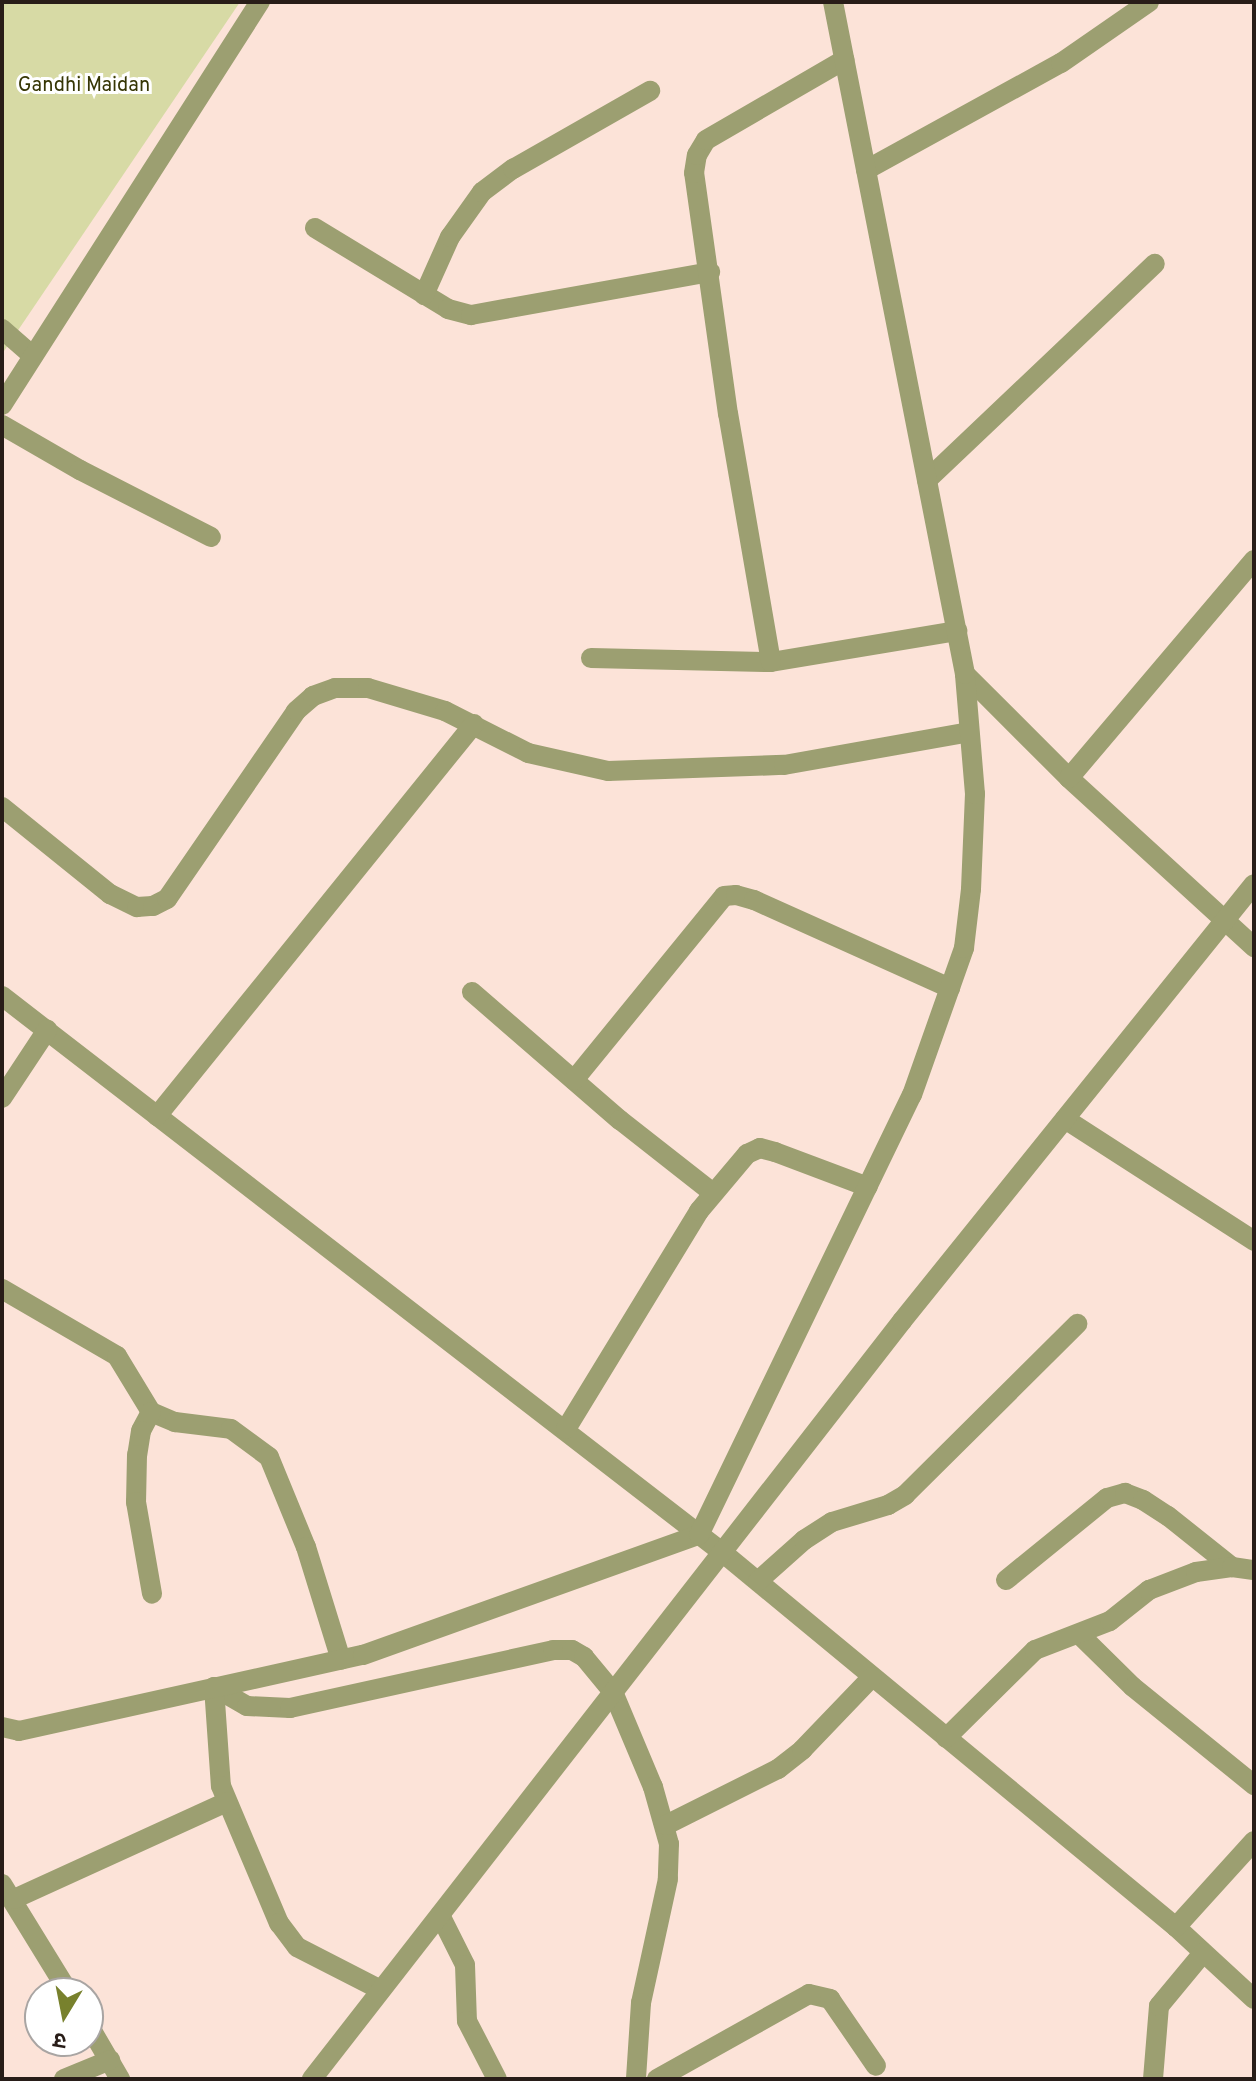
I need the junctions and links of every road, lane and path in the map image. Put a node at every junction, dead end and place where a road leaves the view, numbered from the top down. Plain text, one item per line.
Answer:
1 (260, 2) edge
2 (833, 2) edge
3 (1149, 2) edge
4 (844, 60) junction
5 (650, 91) dead end
6 (866, 170) junction
7 (315, 228) dead end
8 (1155, 264) dead end
9 (710, 272) junction
10 (424, 295) junction
11 (2, 329) edge
12 (33, 356) junction
13 (2, 405) edge
14 (2, 425) edge
15 (927, 480) junction
16 (211, 537) dead end
17 (1254, 560) edge
18 (957, 631) junction
19 (591, 658) dead end
20 (771, 662) junction
21 (965, 674) junction
22 (474, 724) junction
23 (969, 732) junction
24 (1069, 778) junction
25 (2, 807) edge
26 (1254, 884) edge
27 (1225, 921) junction
28 (1254, 947) edge
29 (950, 988) junction
30 (472, 992) dead end
31 (2, 996) edge
32 (47, 1030) junction
33 (574, 1080) junction
34 (2, 1098) edge
35 (157, 1116) junction
36 (1065, 1119) junction
37 (868, 1187) junction
38 (713, 1193) junction
39 (1254, 1241) edge
40 (2, 1289) edge
41 (1077, 1324) dead end
42 (151, 1412) junction
43 (566, 1429) junction
44 (699, 1535) junction
45 (722, 1552) junction
46 (1232, 1567) junction
47 (1254, 1570) edge
48 (1006, 1580) dead end
49 (758, 1581) junction
50 (152, 1594) dead end
51 (1080, 1635) junction
52 (341, 1660) junction
53 (872, 1677) junction
54 (214, 1687) junction
55 (613, 1692) junction
56 (8, 1731) edge
57 (946, 1738) junction
58 (1254, 1785) edge
59 (227, 1802) junction
60 (666, 1825) junction
61 (1254, 1841) edge
62 (8, 1891) edge
63 (440, 1915) junction
64 (1176, 1927) junction
65 (1203, 1953) junction
66 (59, 1977) edge
67 (381, 1990) junction
68 (1254, 1999) edge
69 (104, 2050) edge
70 (110, 2060) junction
71 (876, 2066) dead end
72 (64, 2079) edge
73 (120, 2079) edge
74 (312, 2079) edge
75 (497, 2079) edge
76 (636, 2079) edge
77 (657, 2079) edge
78 (1153, 2079) edge

1 - 12 street
2 - 4 street
3 - 6 street
4 - 6 street
4 - 9 street
5 - 10 street
6 - 15 street
7 - 10 street
8 - 15 street
9 - 10 street
9 - 20 street
11 - 12 street
12 - 13 street
14 - 16 street
15 - 18 street
17 - 24 street
18 - 20 street
18 - 21 street
19 - 20 street
21 - 23 street
21 - 24 street
22 - 23 street
22 - 25 street
22 - 35 street
23 - 29 street
24 - 27 street
26 - 27 street
27 - 28 street
27 - 36 street
29 - 33 street
29 - 37 street
30 - 33 street
31 - 32 street
32 - 34 street
32 - 35 street
33 - 38 street
35 - 43 street
36 - 39 street
36 - 45 street
37 - 38 street
37 - 44 street
38 - 43 street
40 - 42 street
41 - 49 street
42 - 50 street
42 - 52 street
43 - 44 street
44 - 45 street
44 - 52 street
45 - 49 street
45 - 55 street
46 - 47 street
46 - 48 street
46 - 51 street
49 - 53 street
51 - 57 street
51 - 58 street
52 - 54 street
53 - 57 street
53 - 60 street
54 - 55 street
54 - 56 street
54 - 59 street
55 - 60 street
55 - 63 street
57 - 64 street
59 - 62 street
59 - 67 street
60 - 76 street
61 - 64 street
62 - 66 street
63 - 67 street
63 - 75 street
64 - 65 street
65 - 68 street
65 - 78 street
67 - 74 street
69 - 70 street
70 - 72 street
70 - 73 street
71 - 77 street

